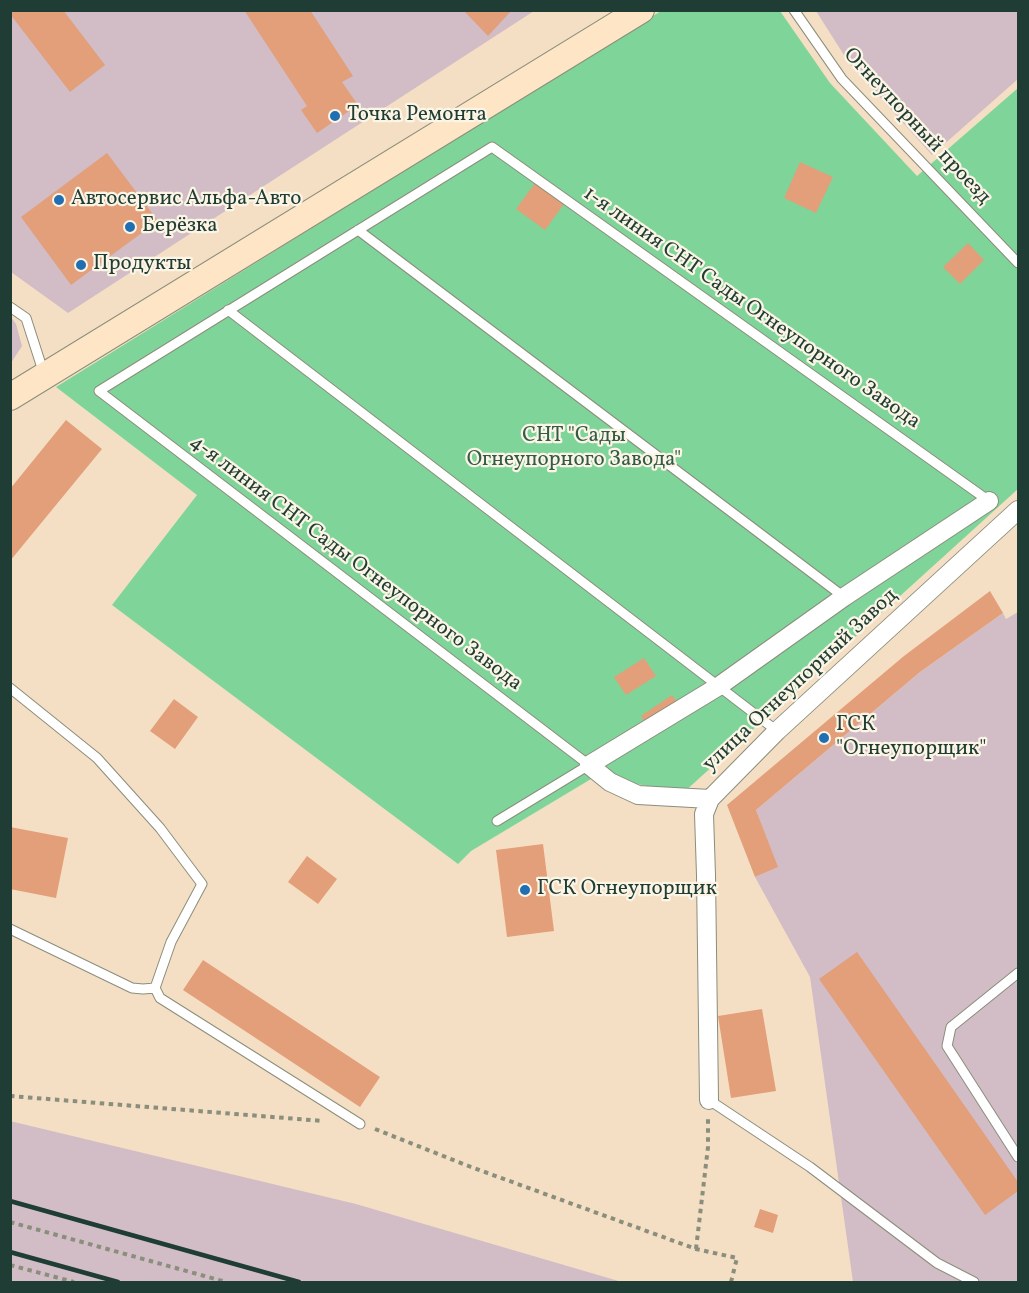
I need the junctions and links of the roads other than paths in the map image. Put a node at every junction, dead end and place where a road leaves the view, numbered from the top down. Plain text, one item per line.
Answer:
1 (641, 10) edge
2 (794, 10) edge
3 (358, 230) junction
4 (1018, 263) edge
5 (10, 307) edge
6 (228, 310) junction
7 (45, 376) junction
8 (10, 397) edge
9 (989, 501) joint
10 (1018, 510) edge
11 (844, 597) junction
12 (718, 686) junction
13 (10, 688) edge
14 (777, 731) junction
15 (589, 765) junction
16 (710, 799) junction
17 (497, 821) dead end
18 (10, 929) edge
19 (1018, 973) edge
20 (155, 988) junction
21 (709, 1100) joint
22 (360, 1124) road end
23 (1018, 1157) edge
24 (974, 1282) edge

1 - 7 street
2 - 4 lane, Огнеупорный проезд
3 - 6 lane
3 - 9 lane, 1-я линия СНТ Сады Огнеупорного Завода
3 - 11 lane
5 - 7 lane
6 - 12 lane
6 - 15 lane, 4-я линия СНТ Сады Огнеупорного Завода
7 - 8 street
9 - 11 street
10 - 14 street, улица Огнеупорный Завод
11 - 12 street
12 - 14 lane
12 - 15 street
13 - 20 lane
14 - 16 street, улица Огнеупорный Завод
15 - 16 street
15 - 17 lane
16 - 21 street, улица Огнеупорный Завод
18 - 20 lane
19 - 23 lane
20 - 22 lane
21 - 24 lane

